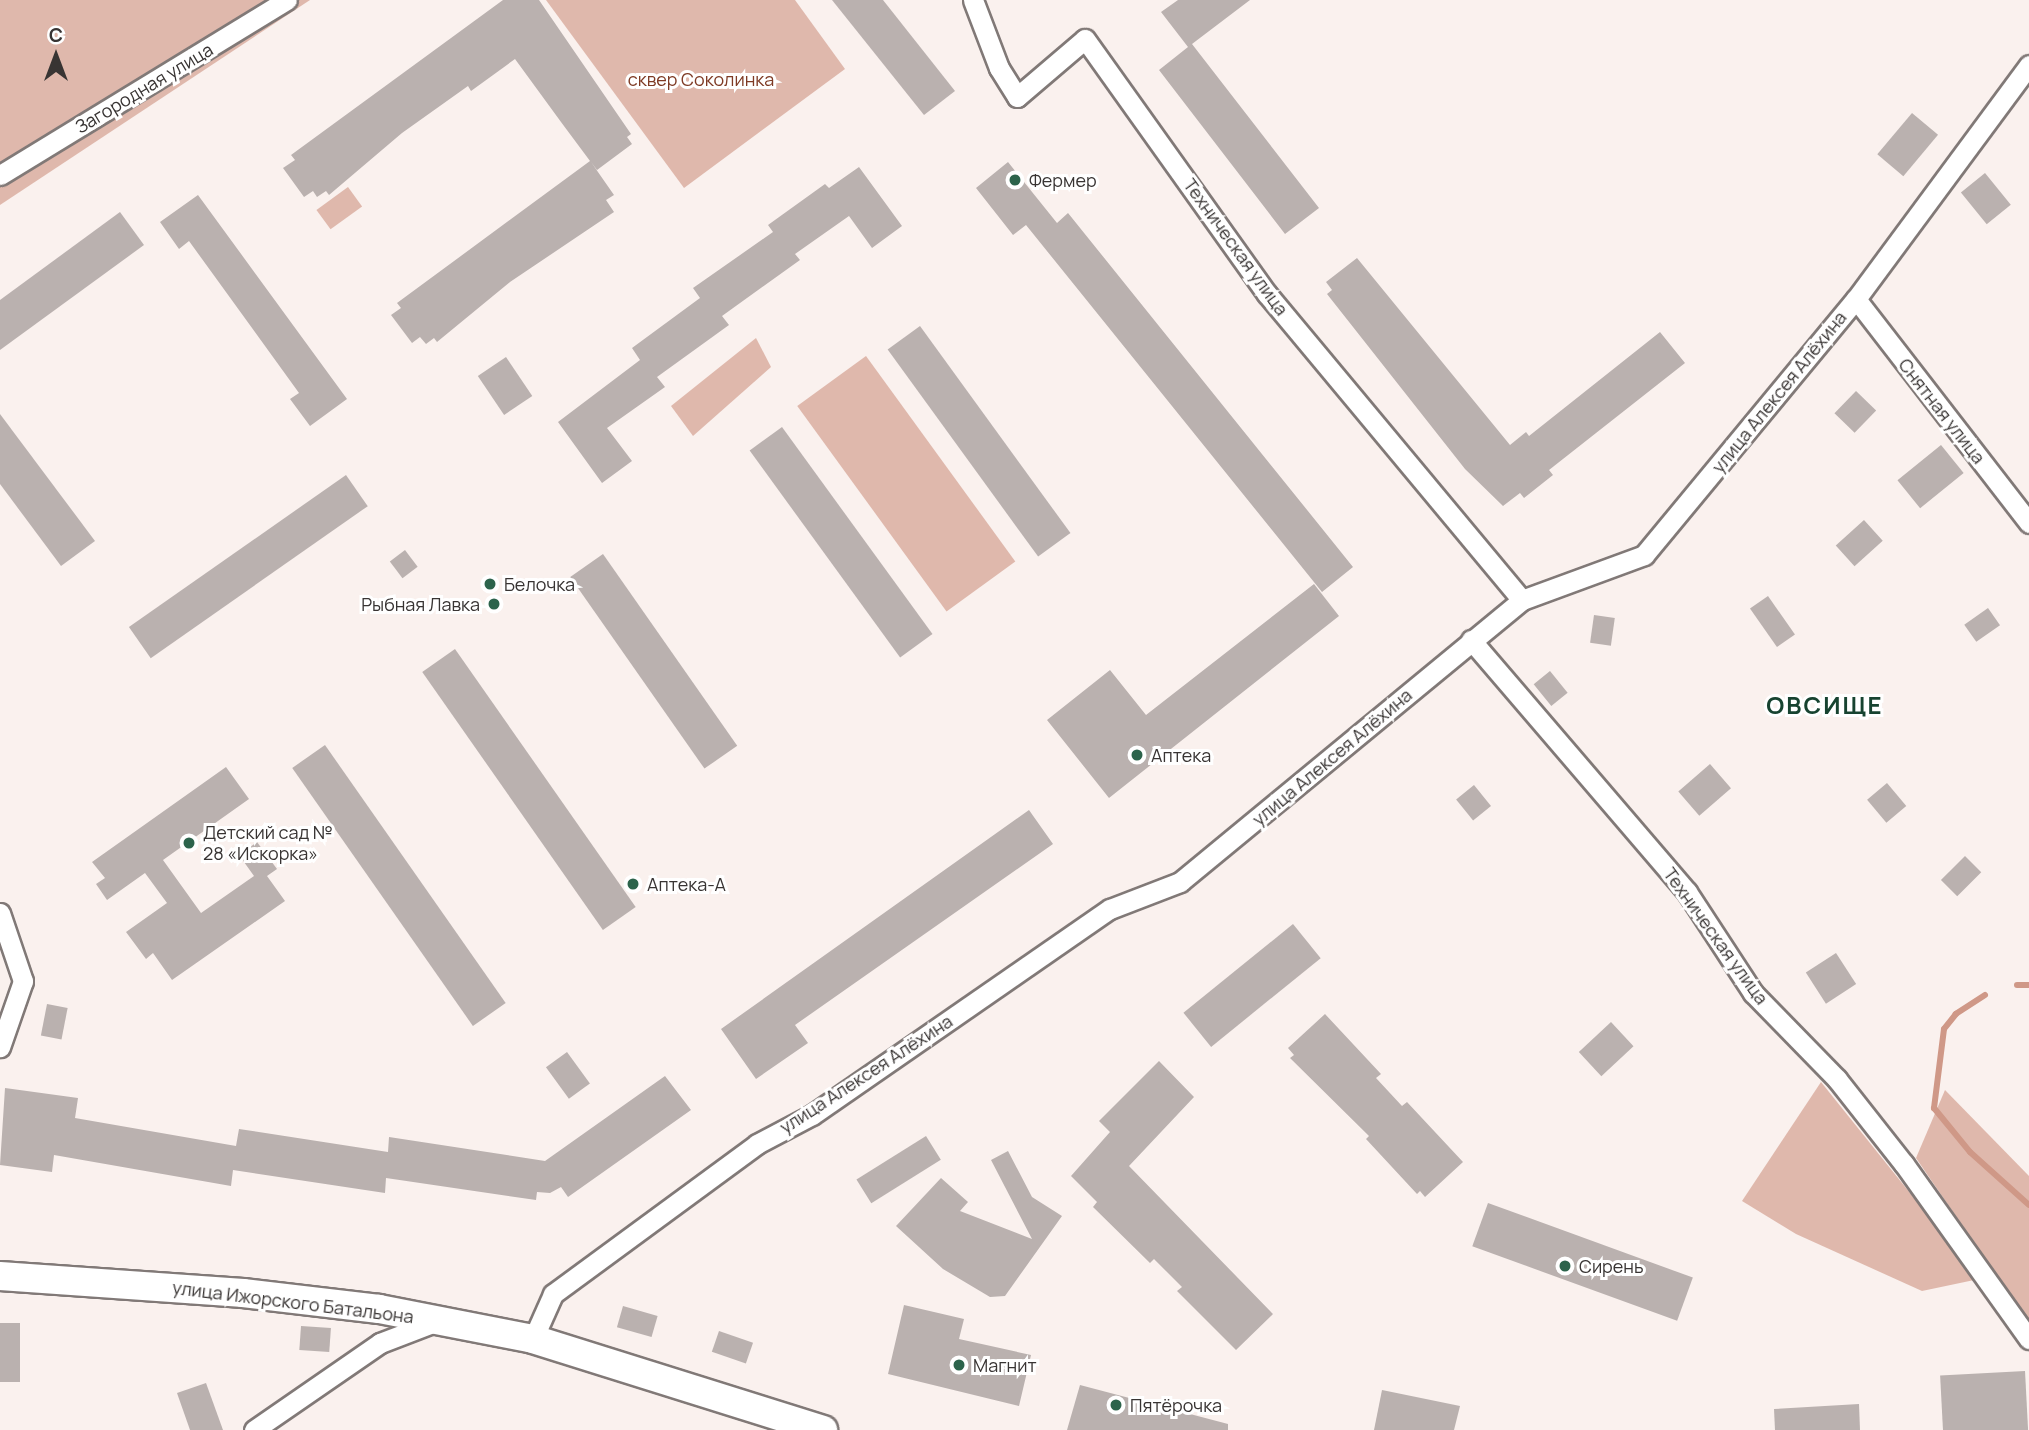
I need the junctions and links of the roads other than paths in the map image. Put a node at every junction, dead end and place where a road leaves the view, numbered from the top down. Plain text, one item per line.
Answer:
1 (287, 0) edge
2 (973, 0) edge
3 (2029, 65) edge
4 (0, 175) edge
5 (1856, 299) junction
6 (2029, 523) edge
7 (1522, 600) junction
8 (1471, 640) junction
9 (0, 913) edge
10 (0, 1047) edge
11 (0, 1276) edge
12 (439, 1320) junction
13 (533, 1339) junction
14 (2029, 1339) edge
15 (254, 1430) edge
16 (823, 1430) edge

1 - 4 street, Загородная улица
2 - 7 street, Техническая улица
3 - 5 street, улица Алексея Алёхина
5 - 6 street, Снятная улица
5 - 7 street, улица Алексея Алёхина
7 - 8 street, улица Алексея Алёхина
8 - 13 street, улица Алексея Алёхина
8 - 14 street, Техническая улица
9 - 10 street
11 - 12 street, улица Ижорского Батальона
12 - 13 street, улица Ижорского Батальона
12 - 15 street
13 - 16 street, улица Ижорского Батальона

